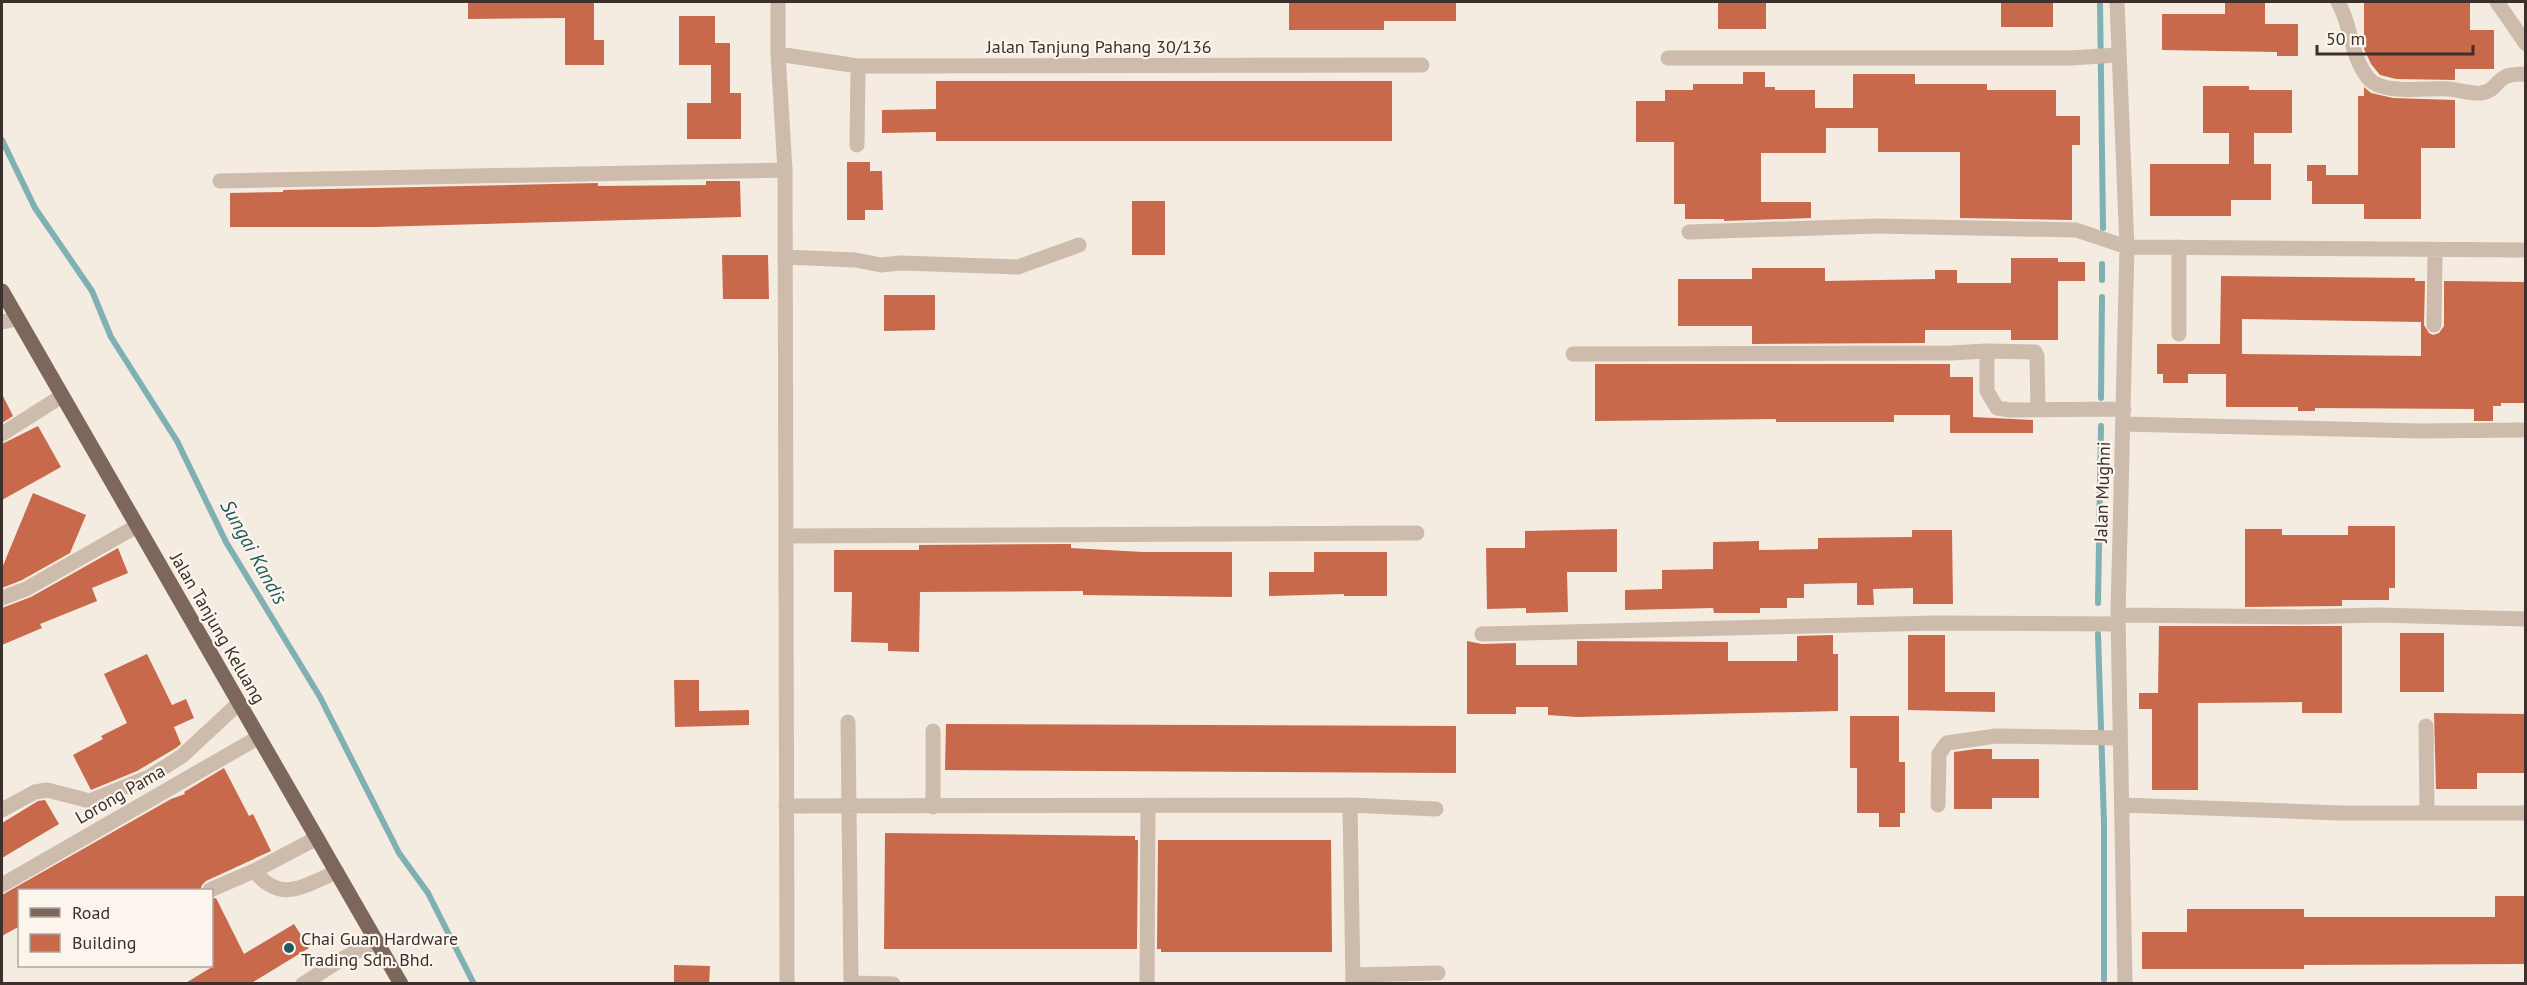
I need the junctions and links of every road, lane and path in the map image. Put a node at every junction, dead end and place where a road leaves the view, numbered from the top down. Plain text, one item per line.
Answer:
1 (778, 2) edge
2 (2117, 2) edge
3 (2338, 2) edge
4 (2497, 2) edge
5 (2526, 44) edge
6 (778, 54) junction
7 (2118, 55) junction
8 (1668, 58) dead end
9 (1422, 65) dead end
10 (858, 66) junction
11 (2526, 74) edge
12 (857, 145) dead end
13 (784, 170) junction
14 (220, 181) dead end
15 (1689, 232) dead end
16 (1079, 245) dead end
17 (2127, 247) junction
18 (2180, 248) junction
19 (2435, 250) junction
20 (2526, 250) edge
21 (785, 257) junction
22 (2, 291) edge
23 (17, 319) junction
24 (2, 322) edge
25 (2434, 325) dead end
26 (2180, 334) dead end
27 (1987, 351) junction
28 (1573, 354) dead end
29 (62, 396) junction
30 (2037, 409) junction
31 (2124, 417) junction
32 (2526, 430) edge
33 (2, 434) edge
34 (137, 526) junction
35 (1417, 533) dead end
36 (786, 536) junction
37 (2, 598) edge
38 (2118, 619) junction
39 (2526, 619) edge
40 (1482, 634) dead end
41 (239, 703) junction
42 (848, 722) dead end
43 (2426, 726) dead end
44 (933, 731) dead end
45 (258, 737) junction
46 (2115, 738) junction
47 (1350, 805) junction
48 (1938, 805) dead end
49 (2122, 805) junction
50 (786, 806) junction
51 (848, 806) junction
52 (933, 807) junction
53 (1148, 807) junction
54 (1436, 809) dead end
55 (2, 810) edge
56 (2427, 813) junction
57 (2526, 813) edge
58 (317, 838) junction
59 (254, 871) junction
60 (337, 872) junction
61 (2, 885) edge
62 (213, 890) edge
63 (371, 944) junction
64 (1438, 973) dead end
65 (1353, 980) edge
66 (851, 983) edge
67 (303, 984) edge
68 (401, 984) edge
69 (787, 984) edge
70 (893, 984) edge
71 (1147, 984) edge
72 (2126, 984) edge

1 - 6 street
2 - 7 street, Jalan Mughni
3 - 11 street
4 - 5 street
6 - 10 street, Jalan Tanjung Pahang 30/136
6 - 13 street
7 - 8 street
7 - 17 street, Jalan Mughni
9 - 10 street, Jalan Tanjung Pahang 30/136
10 - 12 street
13 - 14 street
13 - 21 street
15 - 17 street
16 - 21 street
17 - 18 street
17 - 31 street, Jalan Mughni
18 - 19 street
18 - 26 street
19 - 20 street
19 - 25 street
21 - 36 street
22 - 23 main road, Jalan Tanjung Keluang
23 - 24 street
23 - 29 main road, Jalan Tanjung Keluang
27 - 28 street
27 - 30 street
27 - 30 street
29 - 33 street
29 - 34 main road, Jalan Tanjung Keluang
30 - 31 street
31 - 32 street
31 - 38 street, Jalan Mughni
34 - 37 street
34 - 41 main road, Jalan Tanjung Keluang
35 - 36 street
36 - 50 street
38 - 39 street
38 - 40 street
38 - 46 street, Jalan Mughni
41 - 45 main road, Jalan Tanjung Keluang
41 - 55 street
42 - 51 street
43 - 56 street
44 - 52 street
45 - 58 main road, Jalan Tanjung Keluang
45 - 61 street, Lorong Pama
46 - 48 street
46 - 49 street, Jalan Mughni
47 - 53 street
47 - 54 street
47 - 65 street
49 - 56 street
49 - 72 street, Jalan Mughni
50 - 51 street
50 - 69 street
51 - 52 street
51 - 66 street
52 - 53 street
53 - 71 street
56 - 57 street
58 - 59 street
58 - 60 main road, Jalan Tanjung Keluang
59 - 60 street
59 - 62 street
60 - 63 main road, Jalan Tanjung Keluang
63 - 67 street
63 - 68 main road, Jalan Tanjung Keluang
64 - 65 street
66 - 70 street

